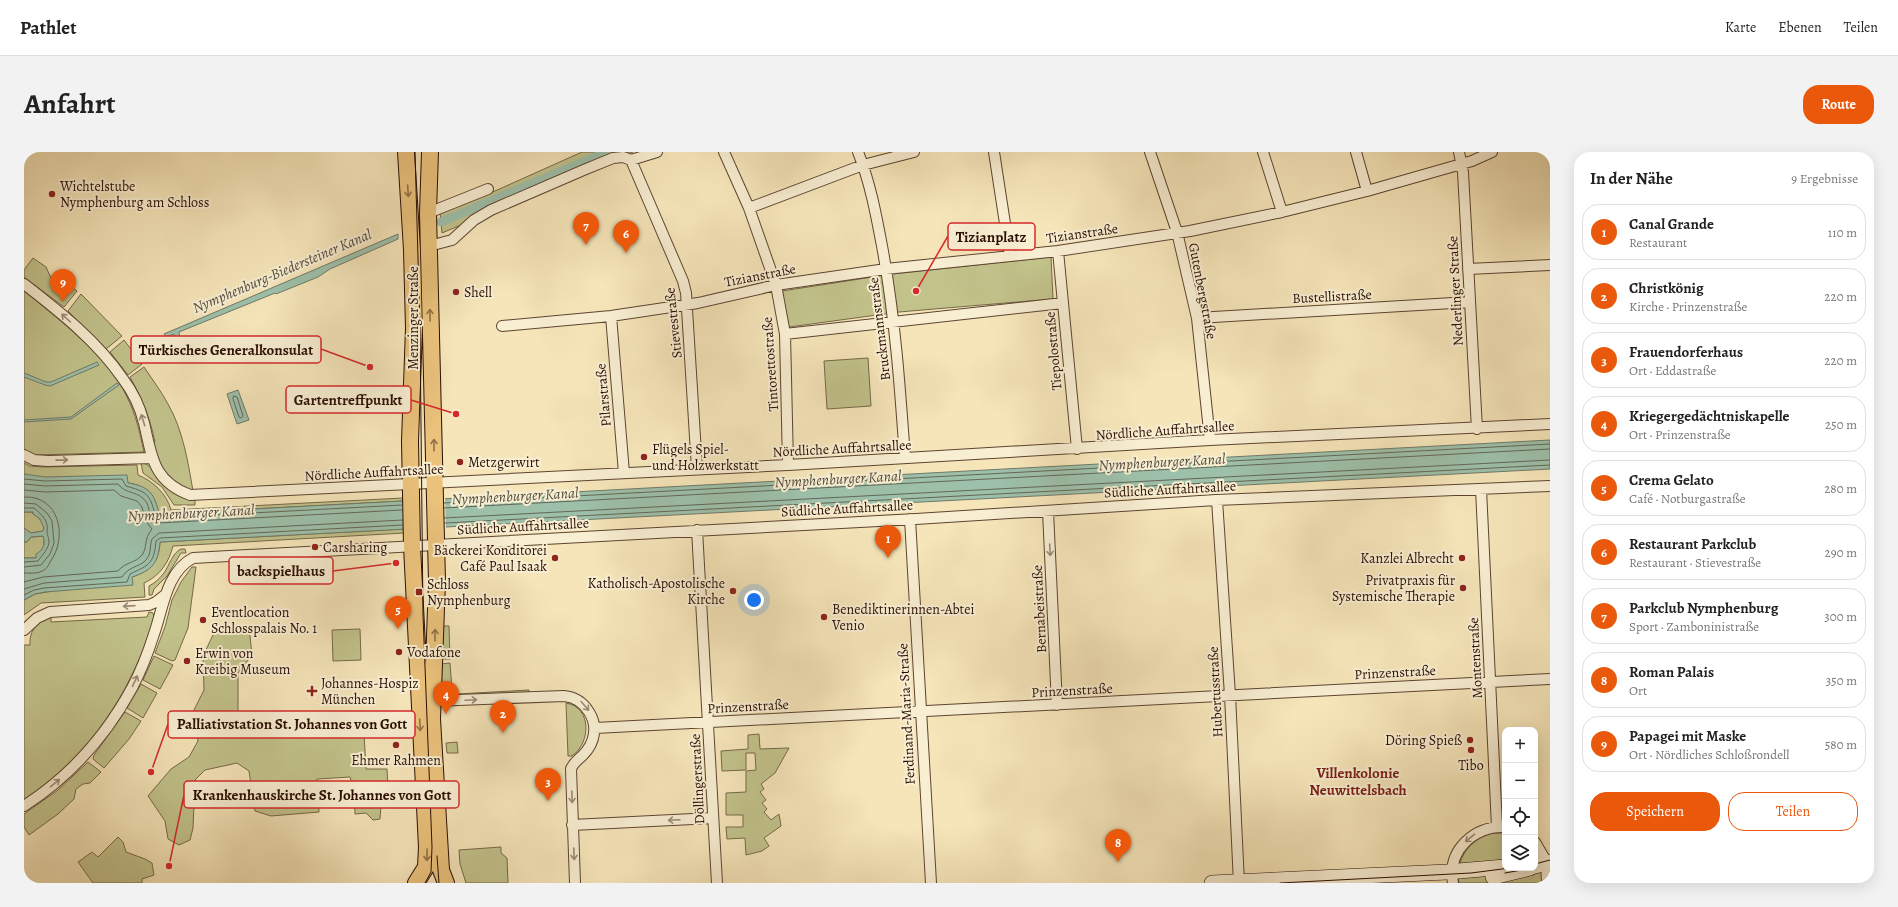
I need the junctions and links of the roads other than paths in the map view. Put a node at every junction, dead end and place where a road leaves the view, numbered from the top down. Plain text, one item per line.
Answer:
1 (406, 152) edge
2 (430, 152) edge
3 (657, 152) edge
4 (724, 152) edge
5 (858, 152) edge
6 (914, 152) edge
7 (994, 152) edge
8 (1150, 152) edge
9 (1263, 152) edge
10 (1356, 152) edge
11 (1459, 152) edge
12 (1492, 152) edge
13 (631, 160) junction
14 (1462, 164) junction
15 (863, 165) junction
16 (488, 189) dead end
17 (1367, 191) junction
18 (749, 208) junction
19 (1282, 212) junction
20 (428, 213) junction
21 (1177, 232) junction
22 (429, 246) junction
23 (1058, 251) junction
24 (1010, 256) junction
25 (1550, 265) edge
26 (886, 269) junction
27 (1468, 269) junction
28 (24, 284) edge
29 (776, 285) junction
30 (1470, 302) junction
31 (1063, 303) junction
32 (687, 304) junction
33 (611, 316) junction
34 (1197, 318) junction
35 (892, 321) junction
36 (502, 326) dead end
37 (785, 334) junction
38 (1550, 424) edge
39 (1477, 429) junction
40 (1210, 440) junction
41 (1077, 449) junction
42 (24, 455) edge
43 (152, 458) junction
44 (905, 458) junction
45 (788, 465) junction
46 (697, 469) junction
47 (624, 473) junction
48 (1550, 486) edge
49 (1481, 489) junction
50 (435, 490) junction
51 (411, 491) junction
52 (1217, 500) junction
53 (1048, 511) junction
54 (910, 519) junction
55 (697, 530) junction
56 (436, 539) junction
57 (412, 540) junction
58 (165, 595) junction
59 (24, 630) edge
60 (1550, 679) edge
61 (1490, 681) junction
62 (1230, 695) junction
63 (432, 702) junction
64 (1057, 705) junction
65 (920, 712) junction
66 (708, 722) junction
67 (595, 728) junction
68 (24, 806) edge
69 (713, 818) junction
70 (572, 825) junction
71 (1501, 827) edge
72 (1538, 846) edge
73 (1539, 865) edge
74 (1502, 867) edge
75 (1453, 879) edge
76 (1239, 882) edge
77 (416, 883) edge
78 (446, 883) edge
79 (575, 883) edge
80 (717, 883) edge
81 (931, 883) edge
82 (1212, 883) edge
83 (1423, 883) edge
84 (1547, 883) edge

1 -> 51 main road, Menzinger Straße
2 - 20 main road, Menzinger Straße
3 - 13 street
4 - 18 street, Tintorettostraße
5 - 15 street, Bruckmannstraße
6 - 15 street
7 - 24 street
8 - 21 street, Gutenbergstraße
9 - 19 street
10 - 17 street
11 - 14 street, Nederlinger Straße
12 - 14 street, Tizianstraße
13 - 22 street
13 - 32 street, Stievestraße
14 - 17 street, Tizianstraße
14 - 27 street, Nederlinger Straße
15 - 18 street
15 - 26 street, Bruckmannstraße
16 - 20 street
17 - 19 street, Tizianstraße
18 - 29 street, Tintorettostraße
19 - 21 street, Tizianstraße
20 - 22 main road, Menzinger Straße
21 - 23 street, Tizianstraße
21 - 34 street, Gutenbergstraße
50 -> 22 main road, Menzinger Straße
23 - 24 street, Tizianstraße
23 - 31 street, Tiepolostraße
24 - 26 street, Tizianstraße
25 - 27 street
26 - 29 street, Tizianstraße
26 - 35 street, Bruckmannstraße
27 - 30 street, Nederlinger Straße
43 -> 28 street, Nördliche Auffahrtsallee
29 - 32 street, Tizianstraße
29 - 37 street, Tintorettostraße
30 - 34 street, Bustellistraße
30 - 39 street, Nederlinger Straße
31 - 35 street
31 - 41 street, Tiepolostraße
32 - 33 street, Tizianstraße
32 - 46 street, Stievestraße
33 - 36 street, Tizianstraße
33 - 47 street, Pilarstraße
34 - 40 street, Gutenbergstraße
35 - 37 street
35 - 44 street, Bruckmannstraße
37 - 45 street, Tintorettostraße
38 - 39 street, Nördliche Auffahrtsallee
39 - 40 street, Nördliche Auffahrtsallee
40 - 41 street, Nördliche Auffahrtsallee
41 - 44 street, Nördliche Auffahrtsallee
42 -> 43 street
43 - 51 street, Nördliche Auffahrtsallee
44 - 45 street, Nördliche Auffahrtsallee
45 - 46 street, Nördliche Auffahrtsallee
46 - 47 street, Nördliche Auffahrtsallee
47 - 50 street, Nördliche Auffahrtsallee
48 - 49 street, Südliche Auffahrtsallee
49 - 52 street, Südliche Auffahrtsallee
49 - 61 street, Montenstraße
50 - 51 street, Nördliche Auffahrtsallee
50 - 56 main road, Menzinger Straße
51 - 57 main road, Menzinger Straße
52 - 53 street, Südliche Auffahrtsallee
52 - 62 street, Hubertusstraße
53 - 54 street, Südliche Auffahrtsallee
53 -> 64 street, Bernabeistraße
54 - 55 street, Südliche Auffahrtsallee
54 - 65 street, Ferdinand-Maria-Straße
55 - 56 street, Südliche Auffahrtsallee
55 - 66 street, Döllingerstraße
56 - 57 street, Südliche Auffahrtsallee
63 -> 56 main road, Menzinger Straße
57 - 58 street, Südliche Auffahrtsallee
57 -> 77 main road, Menzinger Straße
58 -> 59 street
68 -> 58 street
60 - 61 street, Prinzenstraße
61 - 62 street, Prinzenstraße
61 - 71 street, Montenstraße
62 - 64 street, Prinzenstraße
62 - 76 street, Hubertusstraße
63 -> 67 street
63 - 78 main road, Menzinger Straße
64 - 65 street, Prinzenstraße
65 - 66 street, Prinzenstraße
65 - 81 street, Ferdinand-Maria-Straße
66 - 67 street, Prinzenstraße
66 - 69 street, Döllingerstraße
67 -> 70 street
69 -> 70 street
69 - 80 street, Döllingerstraße
70 -> 79 street
71 -> 75 street
72 - 73 street
73 - 75 main road
73 - 84 street
74 - 75 main road
75 - 76 main road
75 - 83 main road
76 - 82 main road

